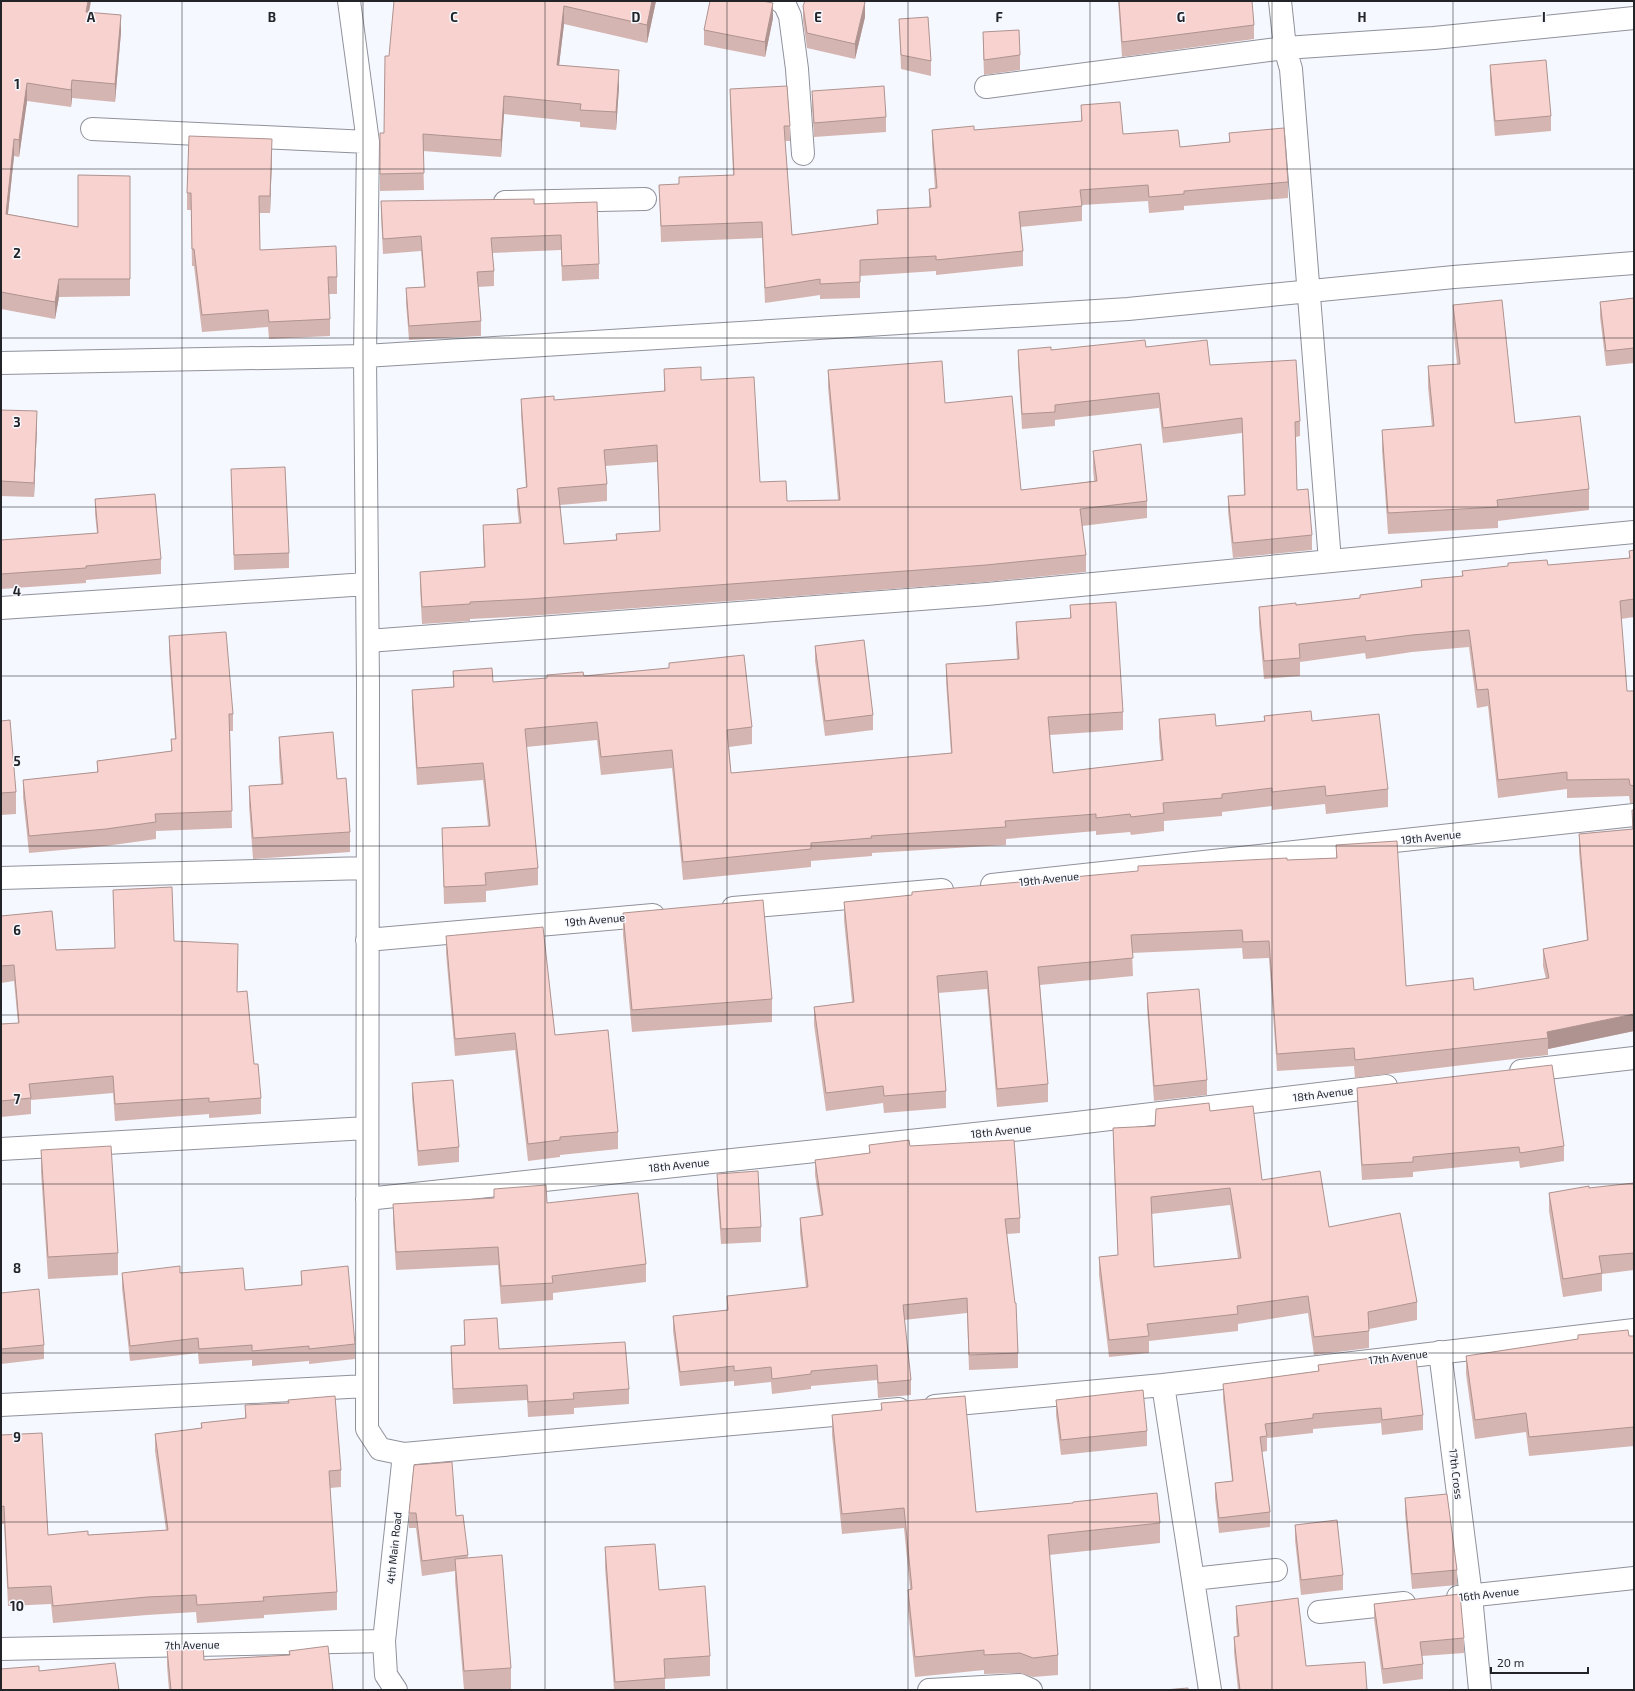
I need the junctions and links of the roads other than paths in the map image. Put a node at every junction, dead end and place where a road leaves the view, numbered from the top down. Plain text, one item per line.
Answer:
1 (349, 1) edge
2 (780, 1) edge
3 (1280, 1) edge
4 (1634, 18) edge
5 (1285, 48) junction
6 (986, 87) dead end
7 (92, 129) dead end
8 (368, 142) junction
9 (803, 154) dead end
10 (645, 199) dead end
11 (486, 202) edge
12 (1634, 263) edge
13 (1309, 291) junction
14 (365, 356) junction
15 (1, 363) edge
16 (1634, 532) edge
17 (1330, 561) junction
18 (367, 584) junction
19 (1, 608) edge
20 (368, 641) junction
21 (1634, 815) edge
22 (367, 868) junction
23 (1, 878) edge
24 (714, 910) edge
25 (675, 913) edge
26 (367, 940) junction
27 (1634, 1058) edge
28 (1500, 1074) edge
29 (1405, 1084) edge
30 (367, 1128) junction
31 (1, 1149) edge
32 (367, 1199) junction
33 (1634, 1330) edge
34 (1440, 1352) junction
35 (1163, 1385) junction
36 (367, 1386) junction
37 (1, 1405) edge
38 (404, 1454) junction
39 (1276, 1570) dead end
40 (1634, 1578) edge
41 (1193, 1579) junction
42 (1471, 1596) junction
43 (1319, 1612) dead end
44 (384, 1641) junction
45 (1, 1648) edge
46 (396, 1690) edge
47 (930, 1690) edge
48 (1031, 1690) edge
49 (1210, 1690) edge
50 (1480, 1690) edge

1 - 8 street, 17th Avenue
2 - 9 street
3 - 5 street
4 - 5 street
5 - 6 street
5 - 13 street
7 - 8 street
8 - 14 street, 17th Avenue
10 - 11 street
12 - 13 street
13 - 14 street
13 - 17 street
14 - 15 street
14 - 18 street, 17th Avenue
16 - 17 street
17 - 20 street
18 - 19 street
18 - 20 street, 17th Avenue
20 - 22 street, 17th Avenue
21 - 24 street, 19th Avenue
22 - 23 street
22 - 26 street, 17th Avenue
25 - 26 street, 19th Avenue
26 - 30 street, 17th Avenue
27 - 28 street
29 - 32 street, 18th Avenue
30 - 31 street
30 - 32 street, 17th Avenue
32 - 36 street, 17th Avenue
33 - 34 street, 17th Avenue
34 - 35 street, 17th Avenue
34 - 42 street, 17th Cross
35 - 38 street, 17th Avenue
35 - 41 street
36 - 37 street
36 - 38 street, 17th Avenue
38 - 44 street, 4th Main Road
39 - 41 street
40 - 42 street, 16th Avenue
41 - 49 street
42 - 43 street, 16th Avenue
42 - 50 street, 17th Cross
44 - 45 street, 7th Avenue
44 - 46 street, 4th Main Road
47 - 48 street

